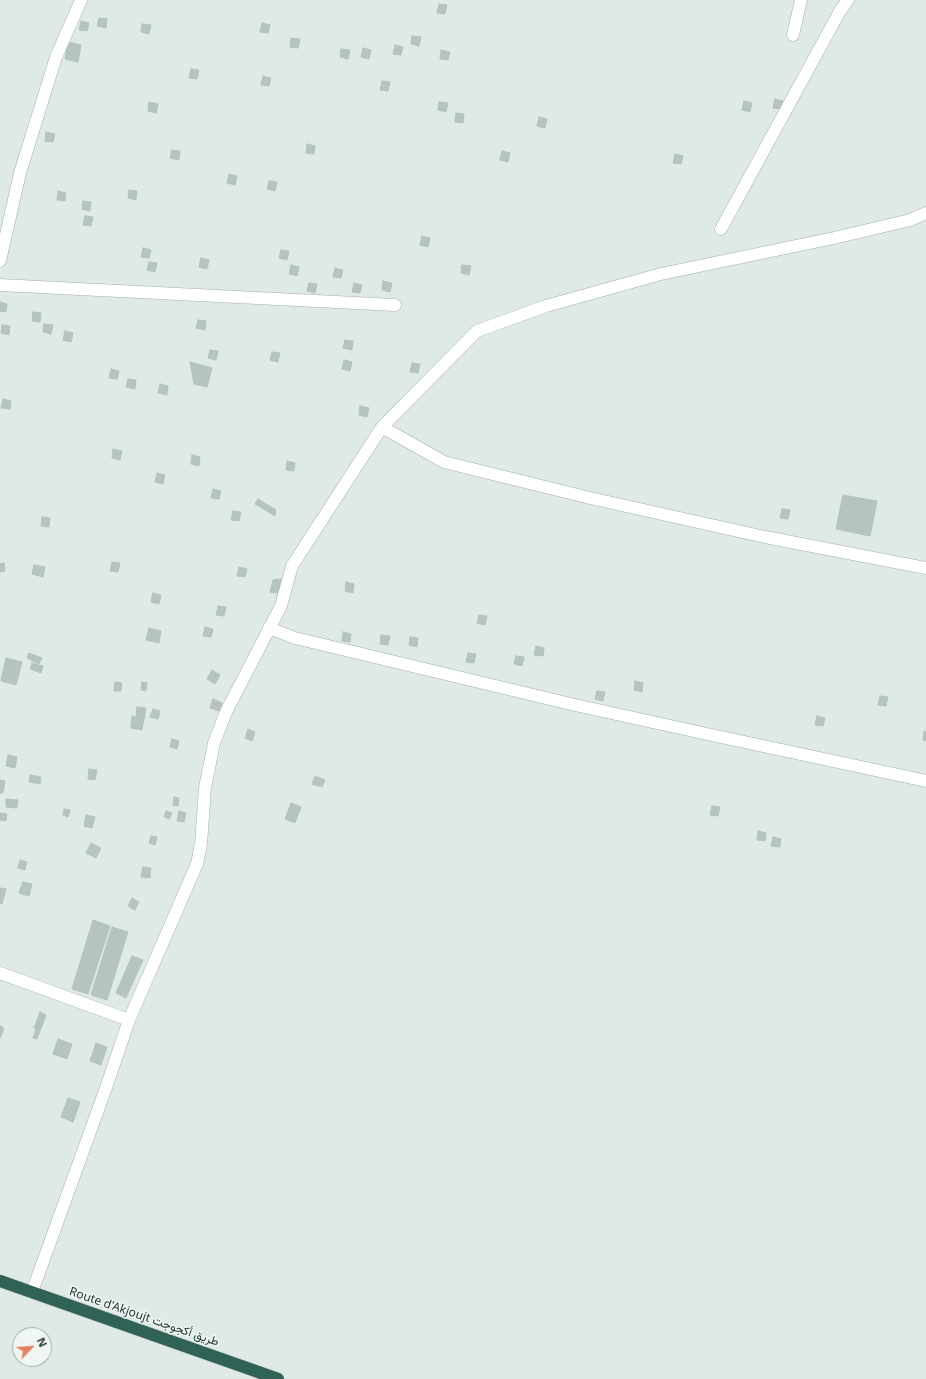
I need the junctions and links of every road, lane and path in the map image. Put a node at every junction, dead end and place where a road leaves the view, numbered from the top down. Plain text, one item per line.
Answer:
1 (81, 0) edge
2 (801, 0) edge
3 (848, 0) edge
4 (793, 35) dead end
5 (926, 213) edge
6 (721, 229) dead end
7 (0, 261) edge
8 (0, 285) edge
9 (395, 305) dead end
10 (382, 428) junction
11 (926, 568) edge
12 (269, 628) junction
13 (926, 780) edge
14 (0, 972) edge
15 (129, 1020) junction
16 (0, 1281) edge
17 (32, 1292) junction
18 (278, 1379) edge

1 - 7 street
2 - 4 street
3 - 6 street
5 - 10 street
8 - 9 street
10 - 11 street
10 - 12 street
12 - 13 street
12 - 15 street
14 - 15 street
15 - 17 street
16 - 17 highway, Route d'Akjoujt طريق أكجوجت
17 - 18 highway, Route d'Akjoujt طريق أكجوجت

